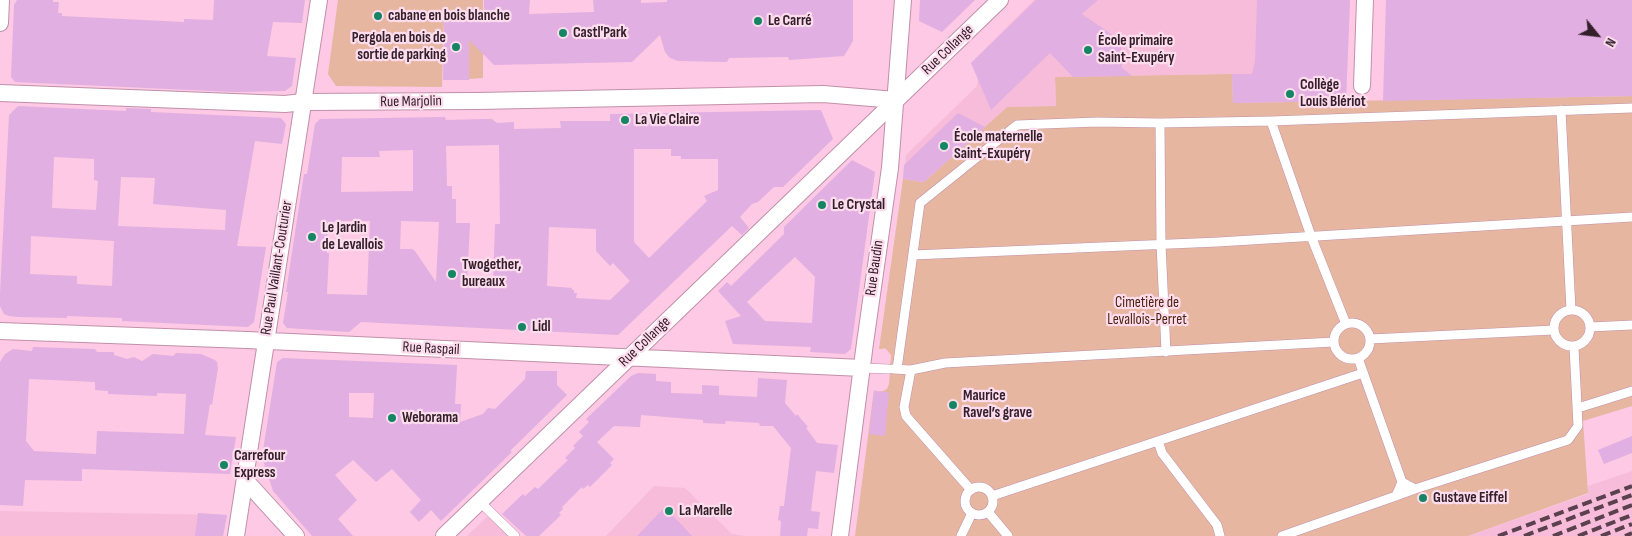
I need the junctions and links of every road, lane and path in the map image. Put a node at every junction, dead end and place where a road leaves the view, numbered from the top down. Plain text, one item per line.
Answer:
1 (1, 0) edge
2 (319, 0) edge
3 (904, 0) edge
4 (1000, 0) edge
5 (1365, 0) edge
6 (0, 23) edge
7 (1362, 86) dead end
8 (0, 93) edge
9 (896, 100) junction
10 (303, 102) junction
11 (1632, 108) edge
12 (1562, 110) junction
13 (1271, 121) junction
14 (1160, 123) junction
15 (1632, 217) edge
16 (1567, 220) junction
17 (1311, 236) junction
18 (1161, 244) junction
19 (912, 255) junction
20 (1571, 310) junction
21 (1346, 324) junction
22 (1632, 325) edge
23 (1590, 327) junction
24 (1554, 330) junction
25 (0, 331) edge
26 (1370, 339) junction
27 (266, 341) junction
28 (1334, 342) junction
29 (1574, 347) junction
30 (1166, 352) junction
31 (629, 357) junction
32 (1358, 358) junction
33 (862, 368) junction
34 (893, 369) junction
35 (911, 370) junction
36 (1363, 373) junction
37 (1632, 392) edge
38 (1578, 408) junction
39 (1158, 441) junction
40 (245, 480) junction
41 (1402, 482) junction
42 (1415, 489) junction
43 (971, 490) junction
44 (992, 496) junction
45 (1396, 496) junction
46 (480, 502) junction
47 (988, 512) junction
48 (972, 513) junction
49 (236, 536) edge
50 (296, 536) edge
51 (444, 536) edge
52 (515, 536) edge
53 (840, 536) edge
54 (961, 536) edge
55 (1008, 536) edge
56 (1220, 536) edge
57 (1282, 536) edge

1 - 6 street
2 - 10 street, Rue Paul Vaillant-Couturier
3 - 9 street, Rue Baudin
4 - 9 street, Rue Collange
5 - 7 street
8 - 10 street, Rue Marjolin
9 - 10 street, Rue Marjolin
9 - 31 street, Rue Collange
9 - 33 street, Rue Baudin
10 - 27 street, Rue Paul Vaillant-Couturier
11 - 12 lane
12 - 13 lane
12 - 16 lane
13 - 14 lane
13 - 17 lane
14 - 18 lane
14 - 19 lane
15 - 16 lane
16 - 17 lane
16 - 20 lane
17 - 18 lane
17 - 21 lane
18 - 19 lane
18 - 30 lane
19 - 34 lane
20 - 23 lane
20 - 24 lane
21 - 26 lane
21 - 28 lane
22 - 23 lane
23 - 29 lane
24 - 26 lane
24 - 29 lane
25 - 27 street, Rue Raspail
26 - 32 lane
27 - 31 street, Rue Raspail
27 - 40 street, Rue Paul Vaillant-Couturier
28 - 30 lane
28 - 32 lane
29 - 38 lane
30 - 35 lane
31 - 33 street, Rue Raspail
31 - 46 street, Rue Collange
32 - 36 lane
33 - 34 lane
33 - 53 street, Rue Baudin
34 - 35 lane
35 - 43 lane
36 - 39 lane
36 - 41 lane
37 - 38 lane
38 - 42 lane
39 - 44 lane
39 - 56 lane
40 - 49 street, Rue Paul Vaillant-Couturier
40 - 50 street
41 - 42 lane
41 - 45 lane
42 - 45 lane
43 - 44 lane
43 - 48 lane
44 - 47 lane
45 - 57 lane
46 - 51 street, Rue Collange
46 - 52 lane
47 - 48 lane
47 - 55 lane
48 - 54 lane

